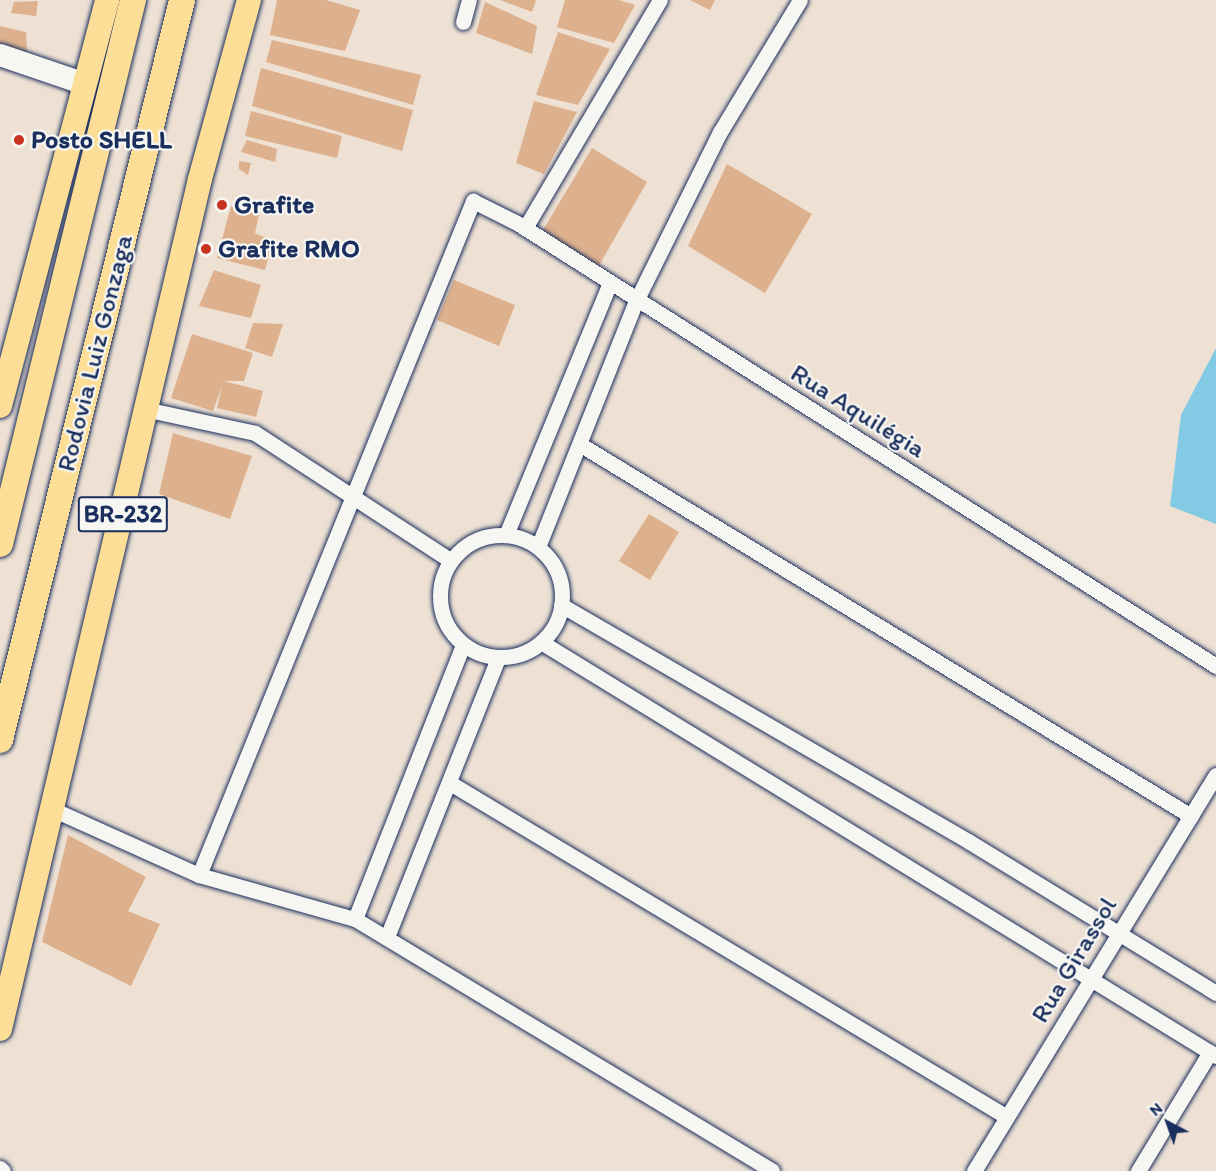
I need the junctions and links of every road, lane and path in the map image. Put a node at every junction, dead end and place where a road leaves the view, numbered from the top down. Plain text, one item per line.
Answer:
1 (107, 0) edge
2 (133, 0) edge
3 (182, 0) edge
4 (249, 0) edge
5 (469, 0) edge
6 (660, 0) edge
7 (800, 0) edge
8 (463, 22) dead end
9 (0, 55) edge
10 (85, 84) junction
11 (525, 228) junction
12 (609, 285) junction
13 (636, 302) junction
14 (0, 406) edge
15 (149, 410) junction
16 (581, 445) junction
17 (352, 494) junction
18 (506, 535) junction
19 (0, 544) edge
20 (538, 547) junction
21 (451, 561) junction
22 (561, 605) junction
23 (541, 642) junction
24 (463, 645) junction
25 (498, 658) junction
26 (1216, 666) edge
27 (0, 740) edge
28 (1216, 775) edge
29 (450, 783) junction
30 (52, 809) junction
31 (1191, 816) junction
32 (199, 875) junction
33 (355, 919) junction
34 (1119, 933) junction
35 (387, 937) junction
36 (1093, 976) junction
37 (1216, 993) edge
38 (0, 1029) edge
39 (1213, 1054) edge
40 (1007, 1117) junction
41 (772, 1171) edge
42 (974, 1171) edge
43 (1138, 1171) edge

1 - 10 main road
2 - 19 highway, Rodovia Luiz Gonzaga
3 - 27 highway, Rodovia Luiz Gonzaga / BR-232
4 - 15 main road, BR-232
5 - 8 street
6 - 11 street
7 - 13 street
9 - 10 main road
10 - 14 main road
11 - 12 street, Rua Aquilégia
11 - 17 street, Rua Aquilégia
12 - 13 street, Rua Aquilégia
12 - 18 street
13 - 16 street
13 - 26 street, Rua Aquilégia
15 - 17 street
15 - 30 main road, BR-232
16 - 20 street
16 - 31 street
17 - 21 street
17 - 32 street
18 - 20 street
18 - 21 street
20 - 22 street
21 - 24 street
22 - 23 street
22 - 34 street
23 - 25 street
23 - 36 street
24 - 25 street
24 - 33 street
25 - 29 street
28 - 31 street, Rua Girassol
29 - 35 street
29 - 40 street
30 - 32 street
30 - 38 main road, BR-232
31 - 34 street, Rua Girassol
32 - 33 street
33 - 35 street
34 - 36 street, Rua Girassol
34 - 37 street
35 - 41 street
36 - 39 street
36 - 40 street, Rua Girassol
39 - 43 street
40 - 42 street, Rua Girassol

